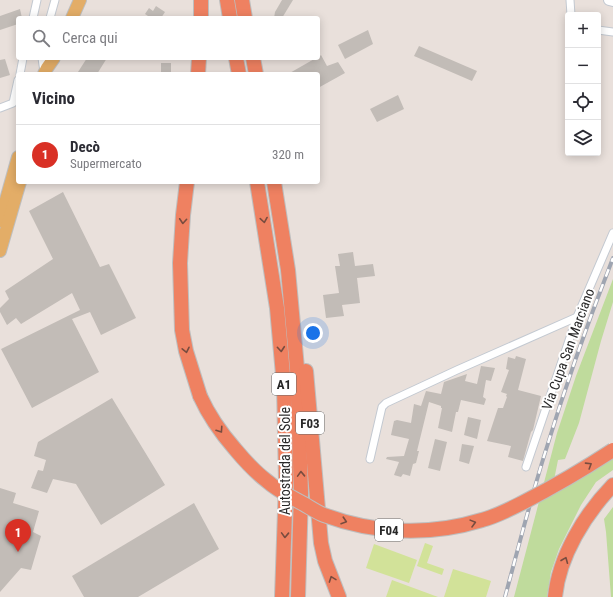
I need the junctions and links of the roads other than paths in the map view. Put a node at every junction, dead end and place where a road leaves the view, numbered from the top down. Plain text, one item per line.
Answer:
1 (37, 0) edge
2 (55, 0) edge
3 (80, 0) edge
4 (201, 0) edge
5 (227, 0) edge
6 (242, 0) edge
7 (609, 0) edge
8 (570, 1) edge
9 (613, 1) edge
10 (572, 12) edge
11 (33, 16) edge
12 (51, 16) edge
13 (73, 16) edge
14 (201, 16) edge
15 (230, 16) edge
16 (246, 16) edge
17 (601, 30) edge
18 (613, 32) edge
19 (23, 60) edge
20 (42, 60) edge
21 (53, 60) edge
22 (54, 60) edge
23 (199, 60) edge
24 (236, 60) edge
25 (253, 60) edge
26 (20, 72) edge
27 (44, 72) edge
28 (45, 72) edge
29 (53, 72) edge
30 (198, 72) edge
31 (239, 72) edge
32 (256, 72) edge
33 (16, 90) edge
34 (0, 108) edge
35 (16, 164) edge
36 (19, 184) edge
37 (187, 184) edge
38 (257, 184) edge
39 (274, 184) edge
40 (0, 221) edge
41 (613, 233) edge
42 (0, 251) edge
43 (289, 287) junction
44 (577, 317) junction
45 (613, 450) edge
46 (370, 459) dead end
47 (526, 467) dead end
48 (613, 485) edge
49 (282, 597) edge
50 (298, 597) edge
51 (338, 597) edge
52 (554, 597) edge

1 - 11 street
2 - 12 street
3 - 13 main road
4 - 14 highway
5 - 15 highway
6 - 16 highway
7 - 9 street
8 - 10 street
17 - 18 street
19 - 26 street
20 - 27 street
21 - 28 main road
22 - 29 main road
23 - 30 highway
24 - 31 highway
25 - 32 highway
33 - 34 street
35 - 40 main road
36 - 42 main road
37 -> 45 highway, F04, bridge
38 -> 49 highway, Autostrada del Sole / A1
39 - 43 highway, Autostrada del Sole / A1
41 - 44 street, Via Cupa San Marciano
50 -> 43 highway, Autostrada del Sole / A1
51 -> 43 highway, F03
44 - 46 street
44 - 47 street, Via Cupa San Marciano
52 -> 48 highway

